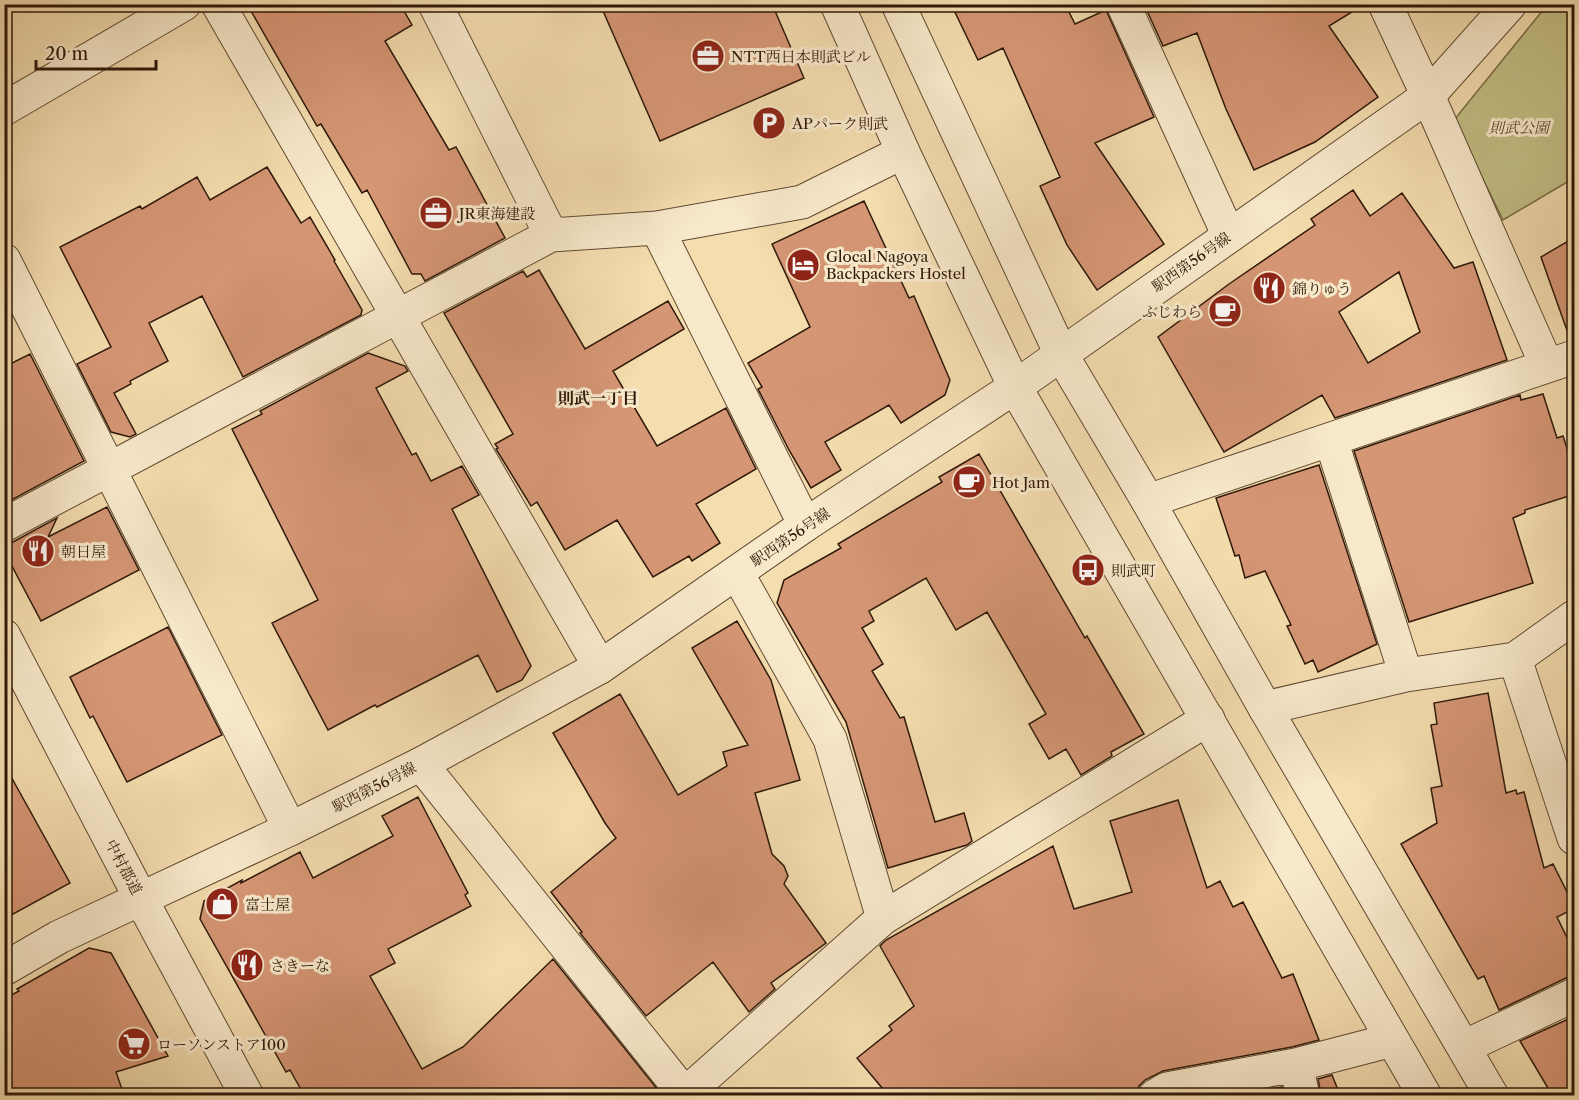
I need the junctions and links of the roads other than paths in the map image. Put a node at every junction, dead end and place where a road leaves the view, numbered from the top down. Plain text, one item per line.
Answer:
1 (184, 4) edge
2 (218, 4) edge
3 (435, 4) edge
4 (837, 4) edge
5 (898, 4) edge
6 (1123, 4) edge
7 (1385, 4) edge
8 (1510, 4) edge
9 (1428, 96) junction
10 (4, 109) edge
11 (903, 152) junction
12 (657, 228) junction
13 (552, 235) junction
14 (1229, 236) junction
15 (4, 260) edge
16 (399, 317) junction
17 (1061, 354) junction
18 (1561, 362) edge
19 (1015, 387) junction
20 (1331, 440) junction
21 (110, 470) junction
22 (1148, 501) junction
23 (4, 525) edge
24 (805, 525) junction
25 (737, 573) junction
26 (1575, 617) edge
27 (4, 636) edge
28 (1515, 659) junction
29 (600, 667) junction
30 (1407, 675) junction
31 (1265, 708) junction
32 (1208, 719) junction
33 (421, 764) junction
34 (290, 829) junction
35 (1575, 838) edge
36 (141, 899) junction
37 (883, 918) junction
38 (4, 969) edge
39 (1575, 995) edge
40 (1392, 1040) junction
41 (1464, 1047) junction
42 (1299, 1080) edge
43 (247, 1095) edge
44 (684, 1095) edge
45 (1155, 1095) edge
46 (1425, 1095) edge
47 (1492, 1095) edge

1 - 10 street
2 - 16 street
3 - 13 street
4 - 11 street
5 - 17 street
6 - 14 street
7 - 9 street
8 - 9 street, 駅西第56号線
9 - 14 street, 駅西第56号線
9 - 18 street
11 - 12 street
11 - 19 street
12 - 13 street
12 - 24 street
13 - 16 street
14 - 17 street, 駅西第56号線
15 - 21 street
16 - 21 street
16 - 29 street
17 - 19 street, 駅西第56号線
17 - 22 street
18 - 20 street
19 - 24 street, 駅西第56号線
19 - 32 street
20 - 22 street
20 - 30 street
21 - 23 street
21 - 34 street
22 - 31 street
24 - 25 street, 駅西第56号線
25 - 29 street, 駅西第56号線
25 - 37 street
26 - 28 street
27 - 36 street, 中村郡道
28 - 30 street
28 - 35 street
29 - 33 street, 駅西第56号線
30 - 31 street
31 - 41 street
32 - 37 street
32 - 40 street
33 - 34 street, 駅西第56号線
33 - 44 street
34 - 36 street, 駅西第56号線
36 - 38 street, 駅西第56号線
36 - 43 street, 中村郡道
37 - 44 street
39 - 41 street
40 - 42 street
40 - 46 street
41 - 47 street
42 - 45 street

